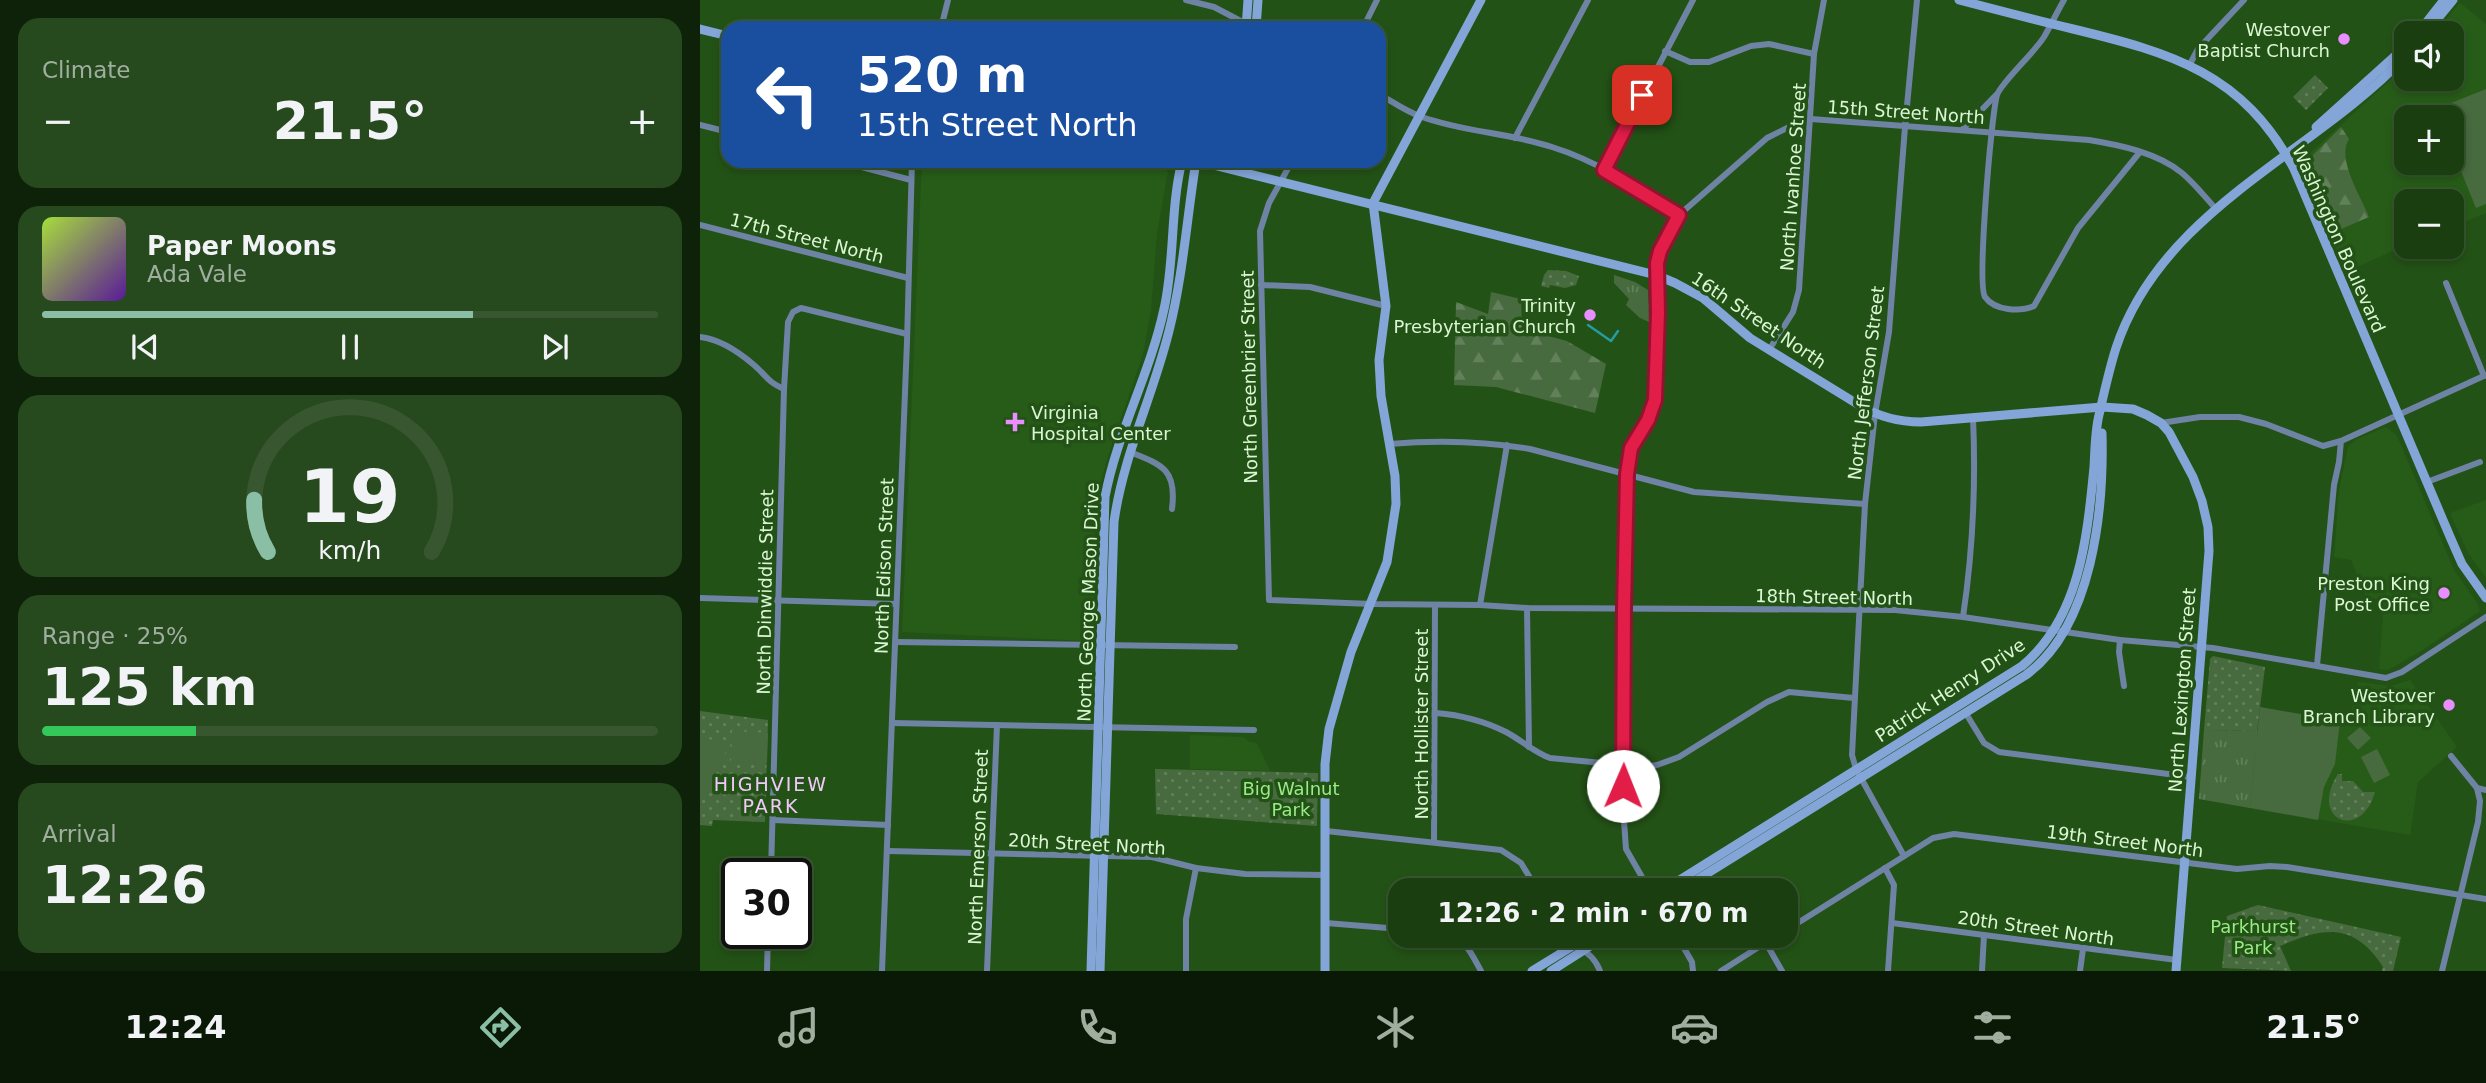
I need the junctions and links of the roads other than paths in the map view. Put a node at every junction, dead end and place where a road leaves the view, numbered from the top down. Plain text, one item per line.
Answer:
1 (948, 0) edge
2 (1186, 0) edge
3 (1248, 0) edge
4 (1258, 0) edge
5 (1377, 0) edge
6 (1482, 0) edge
7 (1588, 0) edge
8 (1693, 0) edge
9 (1824, 0) edge
10 (1917, 0) edge
11 (1959, 0) edge
12 (2002, 0) edge
13 (2064, 0) edge
14 (2244, 0) edge
15 (2444, 0) edge
16 (2453, 0) edge
17 (2001, 11) junction
18 (943, 21) edge
19 (1240, 21) edge
20 (1250, 21) edge
21 (1253, 21) edge
22 (1366, 21) edge
23 (2427, 21) edge
24 (2436, 21) edge
25 (2051, 24) junction
26 (700, 29) edge
27 (721, 34) edge
28 (1665, 51) junction
29 (1814, 54) junction
30 (2394, 57) edge
31 (2190, 64) junction
32 (2394, 67) edge
33 (1997, 93) junction
34 (1386, 98) edge
35 (1420, 116) junction
36 (1811, 120) junction
37 (700, 125) edge
38 (1905, 127) junction
39 (721, 130) edge
40 (1962, 130) junction
41 (1992, 132) junction
42 (1515, 138) junction
43 (2140, 152) junction
44 (2286, 153) junction
45 (866, 168) edge
46 (912, 168) edge
47 (1181, 168) edge
48 (1196, 168) edge
49 (1226, 168) edge
50 (1288, 168) edge
51 (1604, 170) junction
52 (911, 180) junction
53 (1281, 181) junction
54 (1373, 204) junction
55 (2216, 209) junction
56 (1679, 215) junction
57 (700, 225) edge
58 (1656, 275) junction
59 (908, 278) junction
60 (2446, 283) dead end
61 (1261, 285) junction
62 (1386, 306) junction
63 (907, 334) junction
64 (700, 337) edge
65 (1769, 350) junction
66 (2485, 376) edge
67 (784, 389) junction
68 (2102, 407) junction
69 (1875, 414) junction
70 (2398, 415) junction
71 (1973, 417) junction
72 (2161, 423) junction
73 (2341, 441) junction
74 (1390, 444) junction
75 (1507, 445) junction
76 (1130, 452) junction
77 (2480, 462) dead end
78 (1627, 474) junction
79 (2427, 482) junction
80 (1865, 504) junction
81 (1172, 509) dead end
82 (700, 598) edge
83 (2486, 598) edge
84 (1269, 600) joint
85 (778, 601) junction
86 (896, 604) junction
87 (1372, 604) junction
88 (1434, 605) junction
89 (1480, 605) junction
90 (1527, 608) junction
91 (1624, 608) junction
92 (1860, 611) junction
93 (1963, 617) junction
94 (2486, 617) edge
95 (2059, 630) junction
96 (2120, 640) junction
97 (896, 642) junction
98 (1106, 645) junction
99 (1235, 647) dead end
100 (2201, 647) junction
101 (2317, 665) junction
102 (2124, 686) dead end
103 (1854, 698) junction
104 (1963, 708) junction
105 (1436, 713) junction
106 (892, 723) junction
107 (997, 725) junction
108 (1103, 727) junction
109 (1254, 730) dead end
110 (1529, 747) junction
111 (2451, 756) dead end
112 (1624, 766) junction
113 (1858, 774) junction
114 (2191, 778) junction
115 (2477, 788) junction
116 (2486, 790) edge
117 (773, 820) junction
118 (888, 825) junction
119 (1326, 831) junction
120 (1434, 842) junction
121 (888, 851) junction
122 (992, 853) junction
123 (1904, 856) junction
124 (1099, 857) junction
125 (772, 858) edge
126 (2185, 863) junction
127 (1196, 867) junction
128 (1885, 868) junction
129 (1325, 875) junction
130 (1530, 878) edge
131 (1643, 878) edge
132 (1684, 878) edge
133 (1699, 878) edge
134 (2461, 895) junction
135 (2486, 899) edge
136 (1326, 923) junction
137 (1798, 923) edge
138 (1892, 923) junction
139 (1388, 928) edge
140 (1984, 935) junction
141 (1469, 948) edge
142 (1568, 948) edge
143 (1580, 948) edge
144 (1588, 948) edge
145 (1684, 948) edge
146 (1758, 948) edge
147 (1769, 948) edge
148 (768, 949) edge
149 (2083, 949) junction
150 (1585, 950) junction
151 (2177, 960) junction
152 (767, 971) edge
153 (882, 971) edge
154 (987, 971) edge
155 (1091, 971) edge
156 (1100, 971) edge
157 (1186, 971) edge
158 (1325, 971) edge
159 (1481, 971) edge
160 (1532, 971) edge
161 (1551, 971) edge
162 (1600, 971) edge
163 (1693, 971) edge
164 (1721, 971) edge
165 (1782, 971) edge
166 (1888, 971) edge
167 (1982, 971) edge
168 (2080, 971) edge
169 (2176, 971) edge
170 (2442, 971) edge

1 - 18 street
2 - 19 street
3 - 20 street
4 - 21 street
5 - 22 street
6 - 35 street
7 - 42 street
8 - 28 street
9 - 29 street, North Ivanhoe Street
10 - 38 street, North Jefferson Street
11 - 17 street, Washington Boulevard
12 - 17 street
13 - 25 street
14 - 31 street
15 - 23 street
16 - 24 street
17 - 25 street, Washington Boulevard
25 - 31 street, Washington Boulevard
25 - 33 street
26 - 27 street
28 - 29 street
28 - 51 street
29 - 36 street, North Ivanhoe Street
30 - 44 street, Patrick Henry Drive
31 - 44 street, Washington Boulevard
32 - 44 street, Patrick Henry Drive
33 - 40 street
33 - 41 street
34 - 35 street
35 - 42 street
35 - 54 street
36 - 38 street, 15th Street North
36 - 56 street, 15th Street North
36 - 65 street, North Ivanhoe Street
37 - 39 street
38 - 40 street, 15th Street North
38 - 69 street, North Jefferson Street
40 - 41 street, 15th Street North
41 - 43 street, 15th Street North
41 - 43 street
42 - 51 street
43 - 55 street, 15th Street North
44 - 55 street, Patrick Henry Drive
44 - 70 street, Washington Boulevard
45 - 52 street
46 - 52 street, North Edison Street
47 - 98 street, North George Mason Drive
48 - 76 street, North George Mason Drive
49 - 53 street, 16th Street North
50 - 53 street, North Greenbrier Street
51 - 56 street
52 - 59 street, North Edison Street
53 - 54 street, 16th Street North
53 - 61 street, North Greenbrier Street
54 - 58 street, 16th Street North
54 - 62 street
55 - 68 street, Patrick Henry Drive
56 - 58 street
57 - 59 street, 17th Street North
58 - 65 street, 16th Street North
58 - 78 street
59 - 63 street, North Edison Street
60 - 66 street
61 - 62 street
61 - 84 street, North Greenbrier Street
62 - 74 street
63 - 67 street, North Dinwiddie Street
63 - 86 street, North Edison Street
64 - 67 street
65 - 69 street, 16th Street North
66 - 70 street
67 - 85 street, North Dinwiddie Street
68 - 71 street, 16th Street North
68 - 72 street, 16th Street North
68 - 95 street, Patrick Henry Drive
69 - 71 street, 16th Street North
69 - 80 street, North Jefferson Street
70 - 73 street
70 - 79 street, Washington Boulevard
71 - 93 street
72 - 73 street
72 - 100 street, North Lexington Street
73 - 101 street
74 - 75 street
74 - 87 street
75 - 78 street
75 - 89 street
76 - 81 street
76 - 98 street, North George Mason Drive
77 - 79 street
78 - 80 street
78 - 91 street
79 - 83 street, Washington Boulevard
80 - 92 street, North Jefferson Street
82 - 85 street
84 - 87 street, 18th Street North
85 - 86 street
85 - 117 street, North Dinwiddie Street
86 - 97 street, North Edison Street
87 - 88 street, 18th Street North
87 - 119 street
88 - 89 street, 18th Street North
88 - 105 street, North Hollister Street
89 - 90 street, 18th Street North
90 - 91 street, 18th Street North
90 - 110 street
91 - 92 street, 18th Street North
91 - 112 street
92 - 93 street, 18th Street North
92 - 103 street, North Jefferson Street
93 - 95 street, 18th Street North
94 - 101 street, 18th Street North
95 - 96 street, 18th Street North
95 - 104 street, Patrick Henry Drive
96 - 100 street, 18th Street North
96 - 102 street
97 - 98 street
97 - 106 street, North Edison Street
98 - 99 street
98 - 108 street, North George Mason Drive
100 - 101 street, 18th Street North
100 - 114 street, North Lexington Street
103 - 112 street
103 - 113 street, North Jefferson Street
104 - 113 street, Patrick Henry Drive
104 - 114 street
105 - 110 street
105 - 120 street, North Hollister Street
106 - 107 street
106 - 118 street, North Edison Street
107 - 108 street
107 - 122 street, North Emerson Street
108 - 109 street
108 - 124 street, North George Mason Drive
110 - 112 street
111 - 115 street
112 - 131 street
113 - 123 street
113 - 132 street, Patrick Henry Drive
113 - 133 street, Patrick Henry Drive
114 - 126 street, North Lexington Street
115 - 116 street
115 - 134 street
117 - 118 street
117 - 125 street, North Dinwiddie Street
118 - 121 street, North Edison Street
119 - 120 street
119 - 129 street
120 - 130 street
121 - 122 street, 20th Street North
121 - 153 street, North Edison Street
122 - 124 street, 20th Street North
122 - 154 street, North Emerson Street
123 - 126 street, 19th Street North
123 - 128 street, 19th Street North
124 - 127 street, 20th Street North
124 - 155 street, North George Mason Drive
124 - 156 street, North George Mason Drive
126 - 134 street, 19th Street North
126 - 151 street, North Lexington Street
127 - 129 street, 20th Street North
127 - 157 street
128 - 137 street, 19th Street North
128 - 138 street
129 - 136 street
134 - 135 street, 19th Street North
134 - 170 street
136 - 139 street
136 - 158 street
138 - 140 street, 20th Street North
138 - 166 street
140 - 149 street, 20th Street North
140 - 167 street
141 - 159 street
142 - 160 street
143 - 150 street
144 - 150 street
145 - 163 street
146 - 164 street
147 - 165 street
148 - 152 street
149 - 151 street, 20th Street North
149 - 168 street
150 - 161 street
150 - 162 street
151 - 169 street, North Lexington Street

